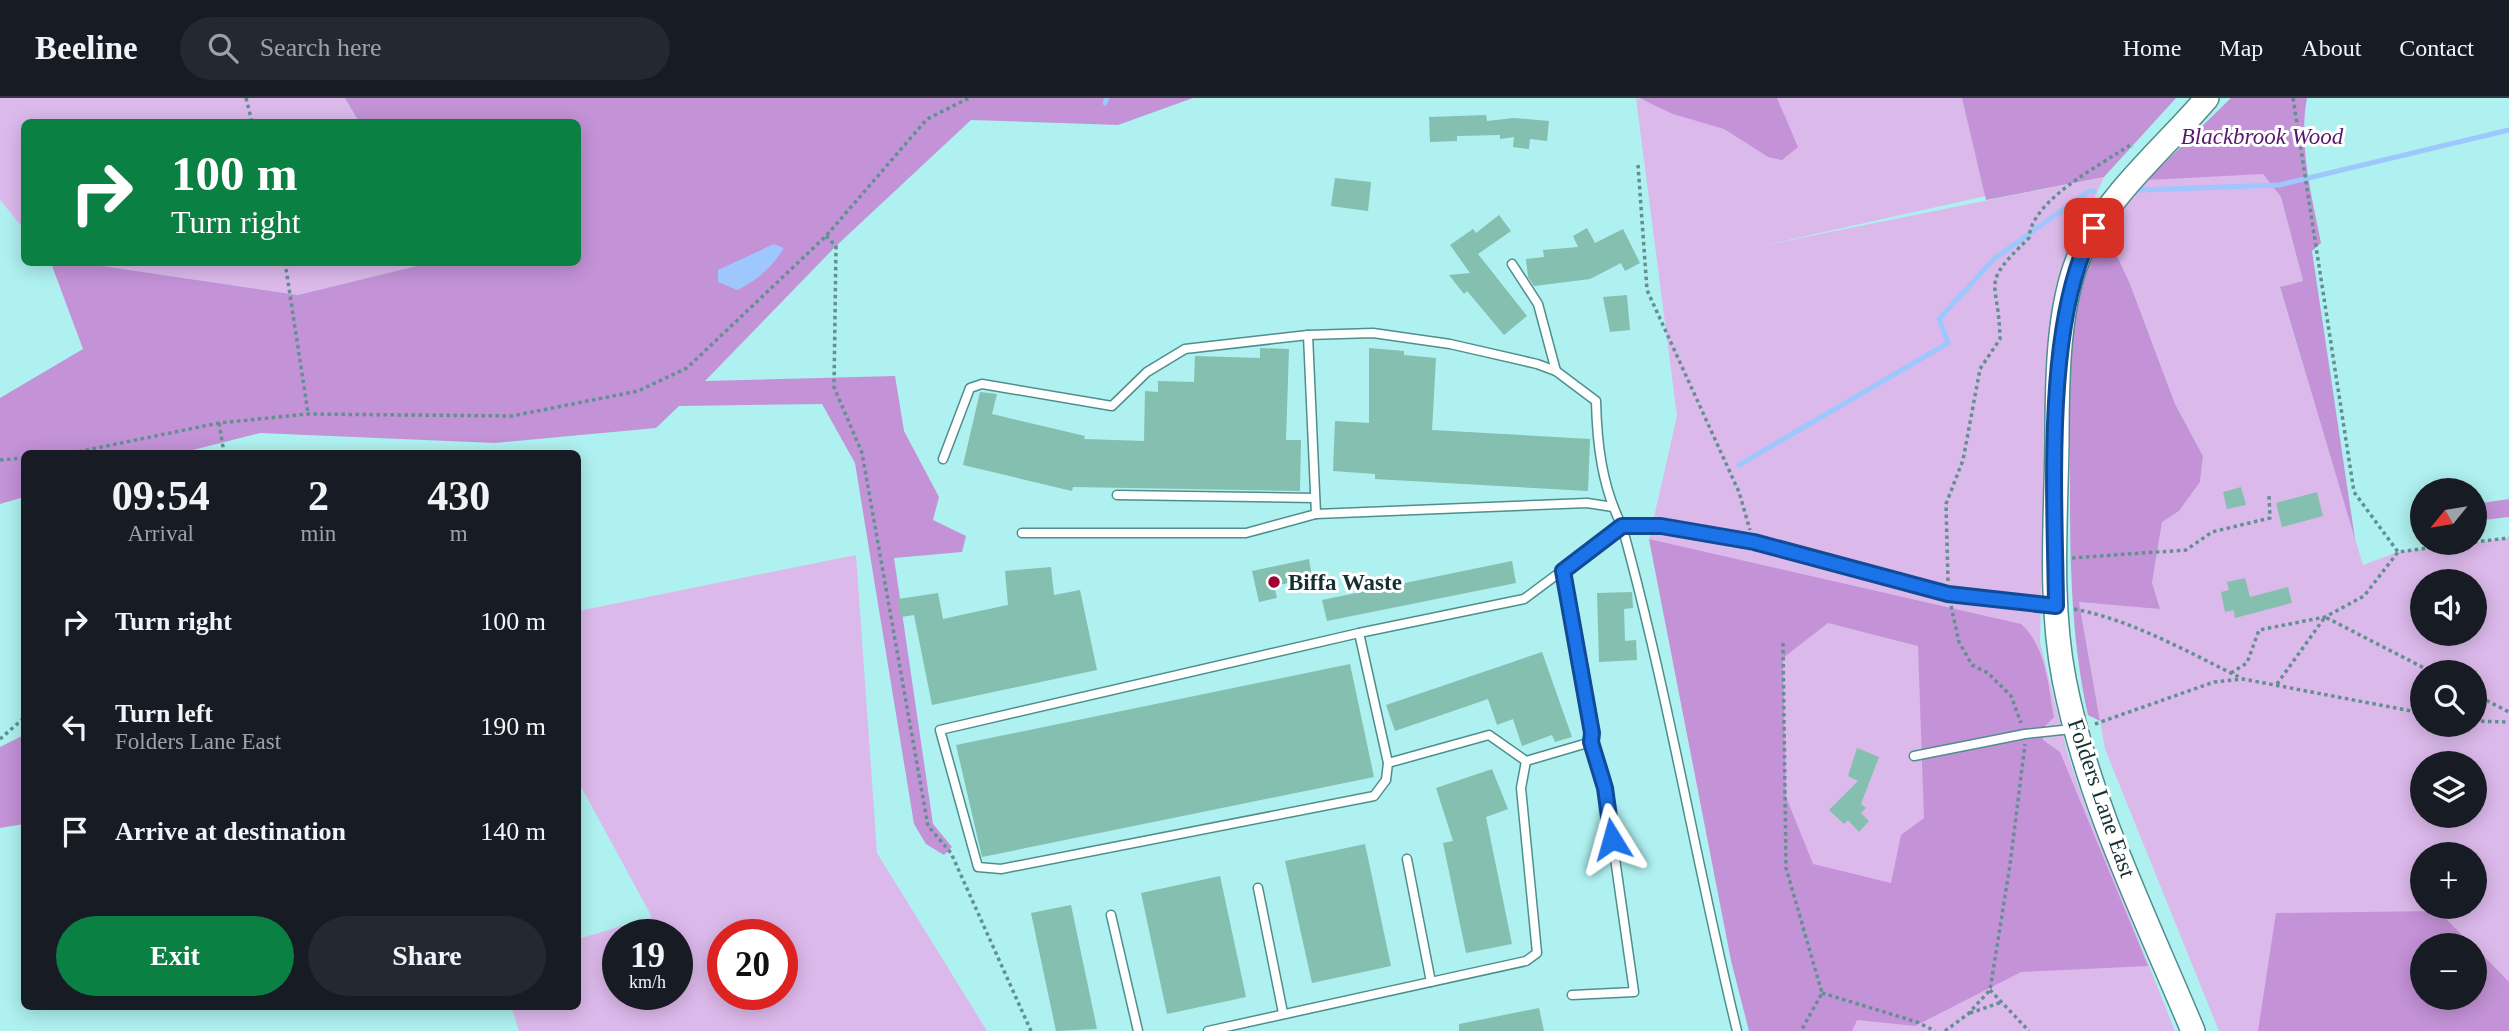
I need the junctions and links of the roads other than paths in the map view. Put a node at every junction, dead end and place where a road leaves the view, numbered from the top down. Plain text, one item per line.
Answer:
1 (2207, 98) edge
2 (1512, 264) dead end
3 (1308, 335) junction
4 (1556, 371) junction
5 (943, 459) dead end
6 (1117, 495) dead end
7 (1315, 498) junction
8 (1613, 507) junction
9 (1316, 514) junction
10 (1622, 526) junction
11 (1021, 533) dead end
12 (1563, 571) junction
13 (2056, 606) junction
14 (1359, 633) junction
15 (2075, 728) junction
16 (1591, 742) junction
17 (1914, 756) dead end
18 (1526, 761) junction
19 (1388, 763) junction
20 (1407, 859) dead end
21 (1258, 888) dead end
22 (1111, 915) dead end
23 (1431, 982) junction
24 (1572, 995) dead end
25 (1283, 1013) junction
26 (1138, 1031) edge
27 (1208, 1031) edge
28 (1737, 1031) edge
29 (2193, 1031) edge

1 - 13 street, Folders Lane East
2 - 4 lane
3 - 4 lane
3 - 5 lane
3 - 7 lane
4 - 8 lane
6 - 7 lane
7 - 9 lane
8 - 9 lane
8 - 10 lane
9 - 11 lane
10 - 12 lane
10 - 13 lane
10 - 28 lane
12 - 14 lane
12 - 16 lane
13 - 15 street, Folders Lane East
14 - 19 lane
14 - 19 lane
15 - 17 lane
15 - 29 street, Folders Lane East
16 - 18 lane
16 - 24 lane
18 - 19 lane
18 - 23 lane
20 - 23 lane
21 - 25 lane
22 - 26 lane
23 - 25 lane
25 - 27 lane

